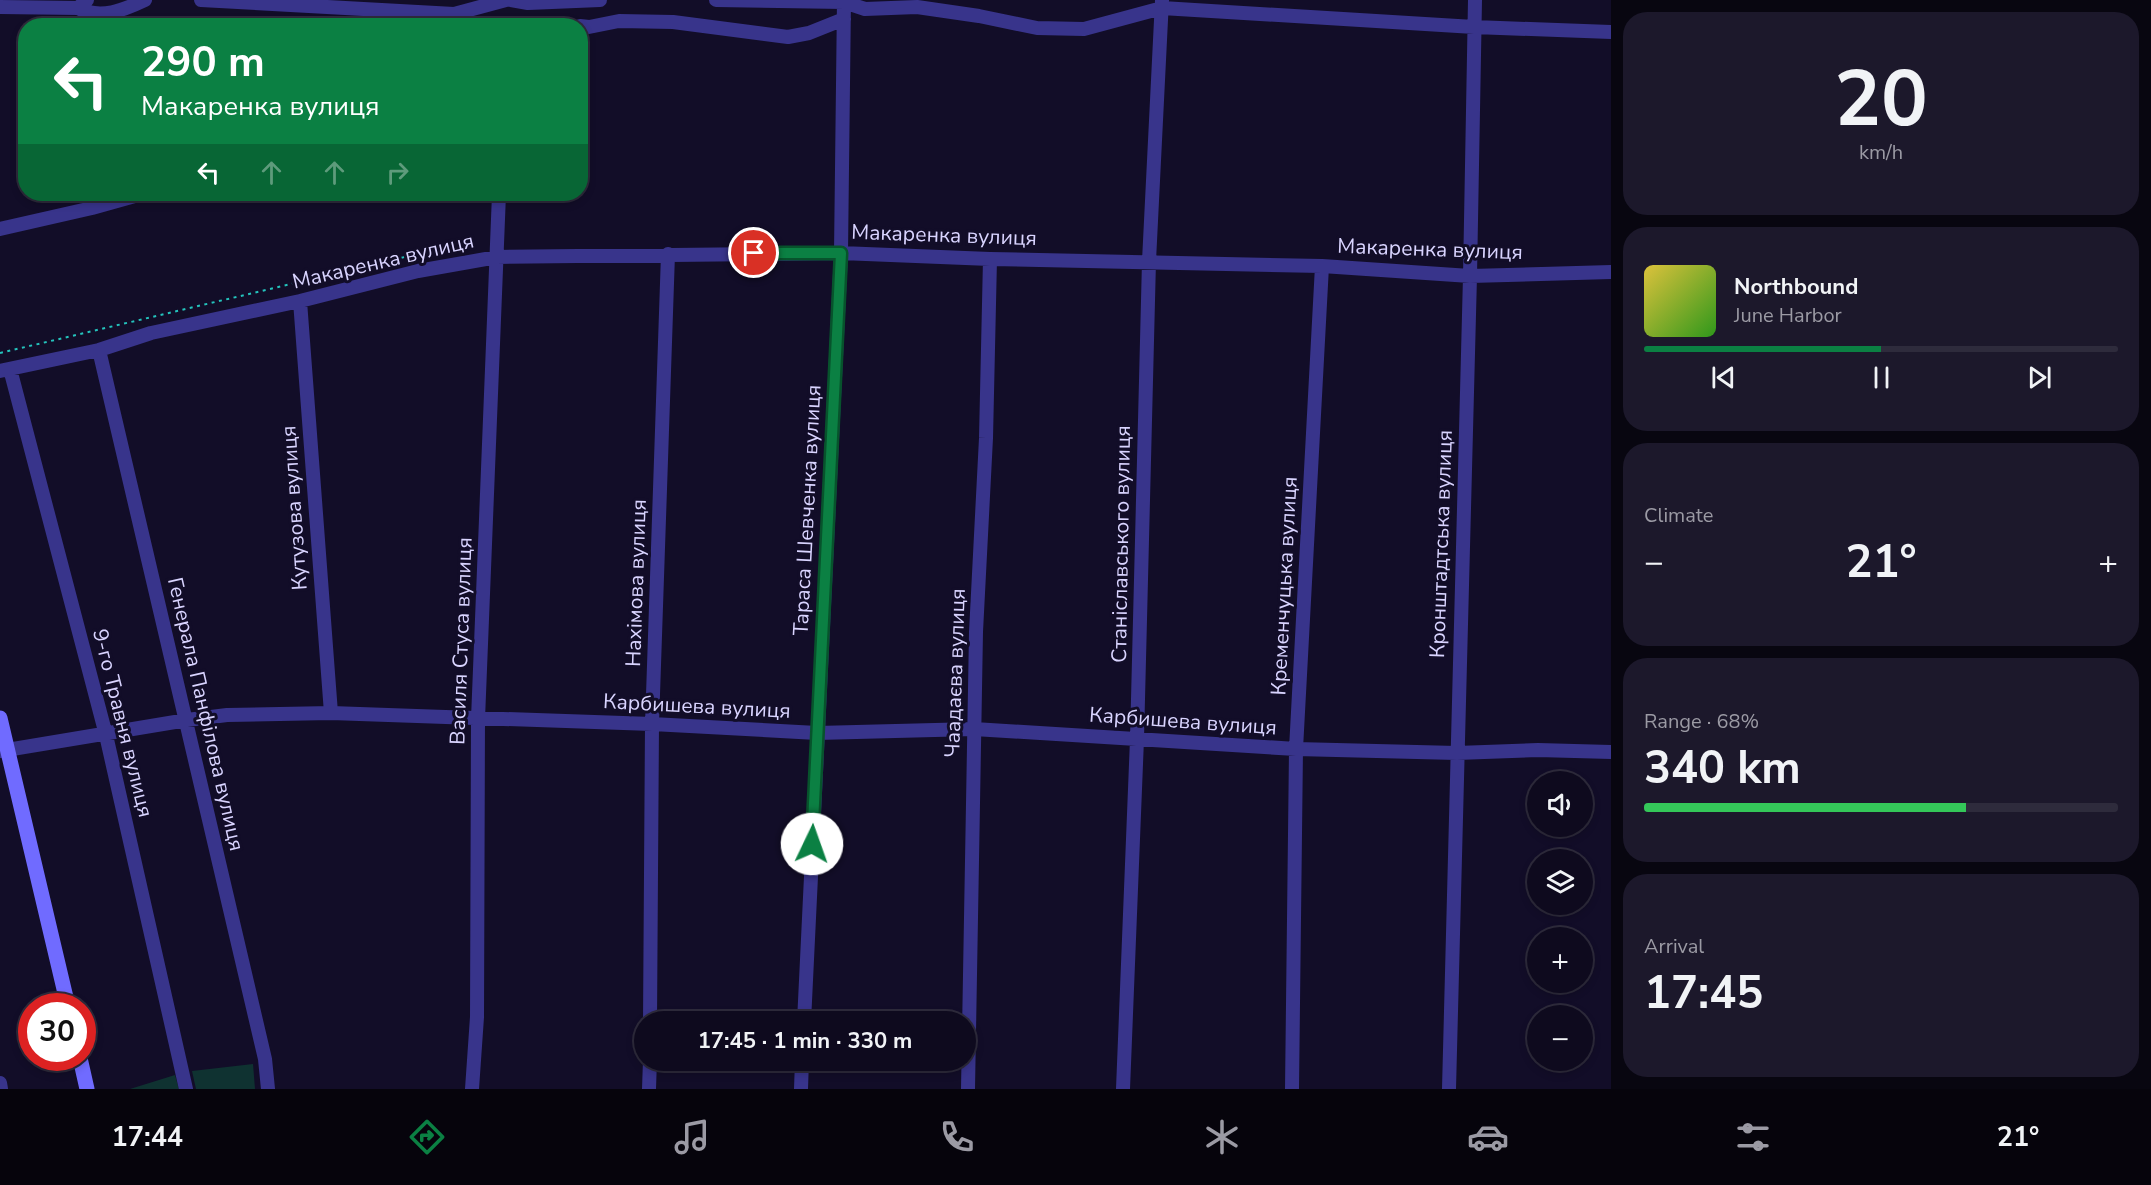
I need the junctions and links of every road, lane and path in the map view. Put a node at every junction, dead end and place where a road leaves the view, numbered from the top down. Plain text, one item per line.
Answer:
1 (146, 0) edge
2 (201, 0) edge
3 (508, 0) edge
4 (600, 0) edge
5 (716, 0) edge
6 (1475, 0) edge
7 (844, 1) edge
8 (82, 4) edge
9 (1162, 4) edge
10 (0, 7) edge
11 (507, 18) edge
12 (844, 19) junction
13 (588, 27) edge
14 (1474, 27) junction
15 (1611, 32) edge
16 (117, 201) edge
17 (499, 201) edge
18 (0, 229) edge
19 (841, 253) junction
20 (668, 254) junction
21 (436, 255) dead end
22 (497, 257) junction
23 (990, 259) junction
24 (1149, 261) junction
25 (1322, 266) junction
26 (1611, 272) edge
27 (1470, 276) junction
28 (300, 301) junction
29 (99, 350) junction
30 (0, 352) edge
31 (5, 370) edge
32 (330, 713) junction
33 (0, 718) edge
34 (478, 719) junction
35 (187, 720) junction
36 (652, 724) junction
37 (974, 729) junction
38 (817, 733) junction
39 (106, 735) junction
40 (1137, 739) junction
41 (1296, 749) junction
42 (4, 750) edge
43 (1611, 752) edge
44 (1457, 753) junction
45 (65, 993) edge
46 (650, 1011) edge
47 (804, 1011) edge
48 (83, 1071) edge
49 (650, 1071) edge
50 (802, 1071) edge
51 (0, 1083) edge
52 (2, 1089) edge
53 (87, 1089) edge
54 (186, 1089) edge
55 (268, 1089) edge
56 (472, 1089) edge
57 (650, 1089) edge
58 (801, 1089) edge
59 (968, 1089) edge
60 (1123, 1089) edge
61 (1292, 1089) edge
62 (1449, 1089) edge

1 - 8 street
2 - 3 street
3 - 4 street
3 - 11 street
5 - 7 street
6 - 14 street, Кронштадтська вулиця
7 - 9 street
7 - 12 street, Тараса Шевченка вулиця
8 - 10 street
9 - 14 street
9 - 24 street, Станіславського вулиця
12 - 13 street
12 - 19 street, Тараса Шевченка вулиця
14 - 15 street
14 - 27 street, Кронштадтська вулиця
16 - 18 street
17 - 22 street, Василя Стуса вулиця
19 - 20 street, Макаренка вулиця
19 - 23 street, Макаренка вулиця
19 - 38 street, Тараса Шевченка вулиця
20 - 22 street, Макаренка вулиця
20 - 36 street, Нахімова вулиця
21 - 30 path
22 - 28 street, Макаренка вулиця
22 - 34 street, Василя Стуса вулиця
23 - 24 street, Макаренка вулиця
23 - 37 street, Чаадаєва вулиця
24 - 25 street, Макаренка вулиця
24 - 40 street, Станіславського вулиця
25 - 27 street, Макаренка вулиця
25 - 41 street, Кременчуцька вулиця
26 - 27 street, Макаренка вулиця
27 - 44 street, Кронштадтська вулиця
28 - 29 street, Макаренка вулиця
28 - 32 street, Кутузова вулиця
29 - 31 street, Макаренка вулиця
29 - 35 street, Генерала Панфілова вулиця
31 - 39 street, 9-го Травня вулиця
32 - 34 street, Карбишева вулиця
32 - 35 street, Карбишева вулиця
33 - 42 main road
34 - 36 street, Карбишева вулиця
34 - 56 street, Василя Стуса вулиця
35 - 39 street, Карбишева вулиця
35 - 55 street, Генерала Панфілова вулиця
36 - 38 street, Карбишева вулиця
36 - 46 street, Нахімова вулиця
37 - 38 street, Карбишева вулиця
37 - 40 street, Карбишева вулиця
37 - 59 street, Чаадаєва вулиця
38 - 47 street, Тараса Шевченка вулиця
39 - 42 street, Карбишева вулиця
39 - 54 street, 9-го Травня вулиця
40 - 41 street, Карбишева вулиця
40 - 60 street, Станіславського вулиця
41 - 44 street, Карбишева вулиця
41 - 61 street, Кременчуцька вулиця
42 - 45 main road
43 - 44 street, Карбишева вулиця
44 - 62 street, Кронштадтська вулиця
48 - 53 main road
49 - 57 street
50 - 58 street
51 - 52 street

